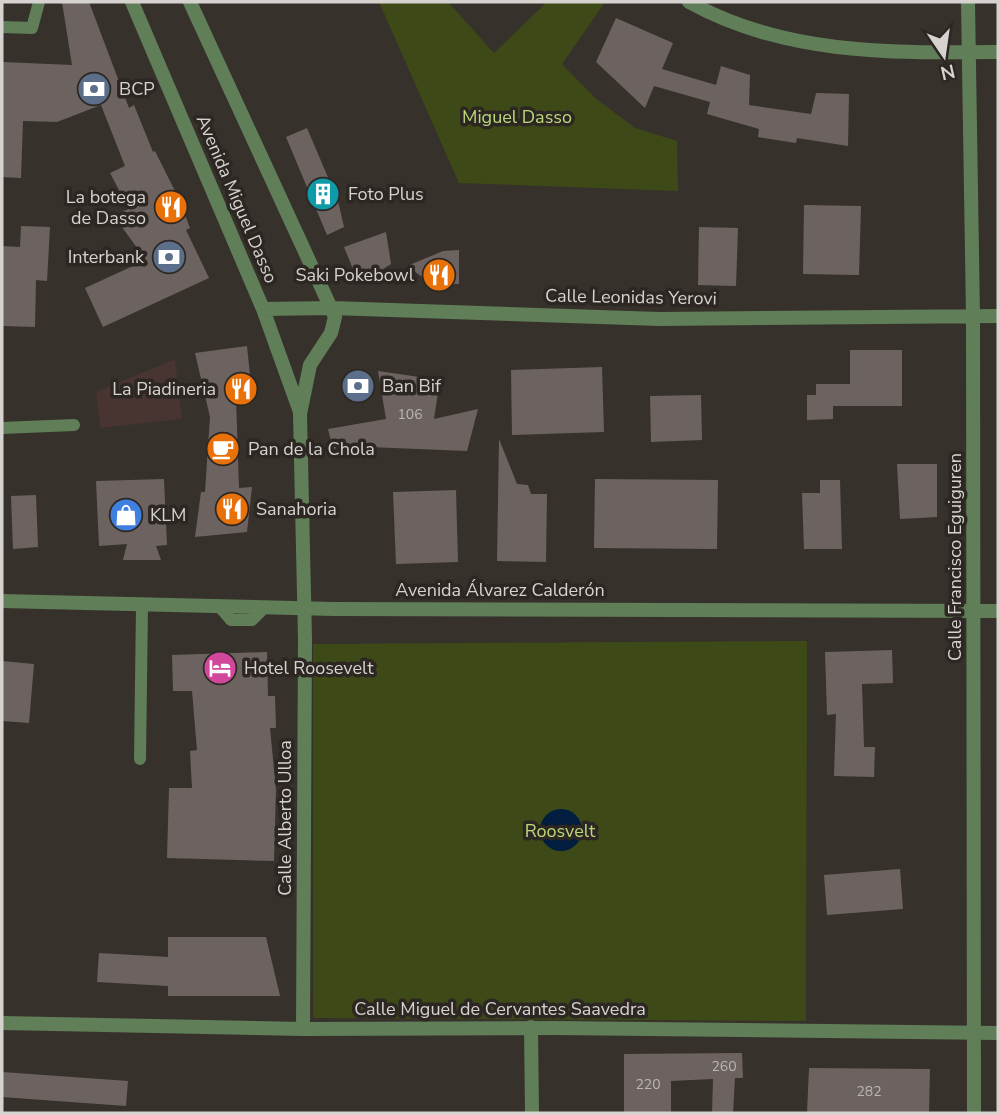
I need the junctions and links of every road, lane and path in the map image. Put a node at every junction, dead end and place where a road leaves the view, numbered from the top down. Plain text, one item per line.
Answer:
1 (39, 2) edge
2 (132, 2) edge
3 (190, 2) edge
4 (688, 2) edge
5 (968, 2) edge
6 (2, 27) edge
7 (967, 52) junction
8 (998, 52) edge
9 (332, 308) junction
10 (263, 309) junction
11 (973, 316) junction
12 (998, 316) edge
13 (300, 414) junction
14 (74, 425) dead end
15 (2, 428) edge
16 (2, 601) edge
17 (142, 606) junction
18 (305, 608) junction
19 (974, 611) junction
20 (998, 611) edge
21 (140, 759) dead end
22 (2, 1023) edge
23 (531, 1027) junction
24 (303, 1029) junction
25 (998, 1032) edge
26 (974, 1033) junction
27 (532, 1113) edge
28 (974, 1113) edge

1 - 6 lane
2 - 10 street, Avenida Miguel Dasso
3 - 9 street
4 - 7 street
5 - 7 street, Calle Francisco Eguiguren
7 - 8 street
7 - 11 street, Calle Francisco Eguiguren
9 - 10 street, Calle Leonidas Yerovi
9 - 11 street, Calle Leonidas Yerovi
9 - 13 street, Avenida Miguel Dasso
10 - 13 street, Avenida Miguel Dasso
11 - 12 street, Calle Leonidas Yerovi
11 - 19 street, Calle Francisco Eguiguren
13 - 18 street, Avenida Miguel Dasso
14 - 15 lane
16 - 17 street, Avenida Álvarez Calderón
17 - 18 street, Avenida Álvarez Calderón
17 - 21 lane
18 - 19 street, Avenida Álvarez Calderón
18 - 24 street, Calle Alberto Ulloa
19 - 20 street, Avenida Álvarez Calderón
19 - 26 street, Calle Francisco Eguiguren
22 - 24 street, Calle Miguel de Cervantes Saavedra
23 - 24 street, Calle Miguel de Cervantes Saavedra
23 - 26 street, Calle Miguel de Cervantes Saavedra
23 - 27 street
25 - 26 street, Calle Miguel de Cervantes Saavedra
26 - 28 street, Calle Francisco Eguiguren

